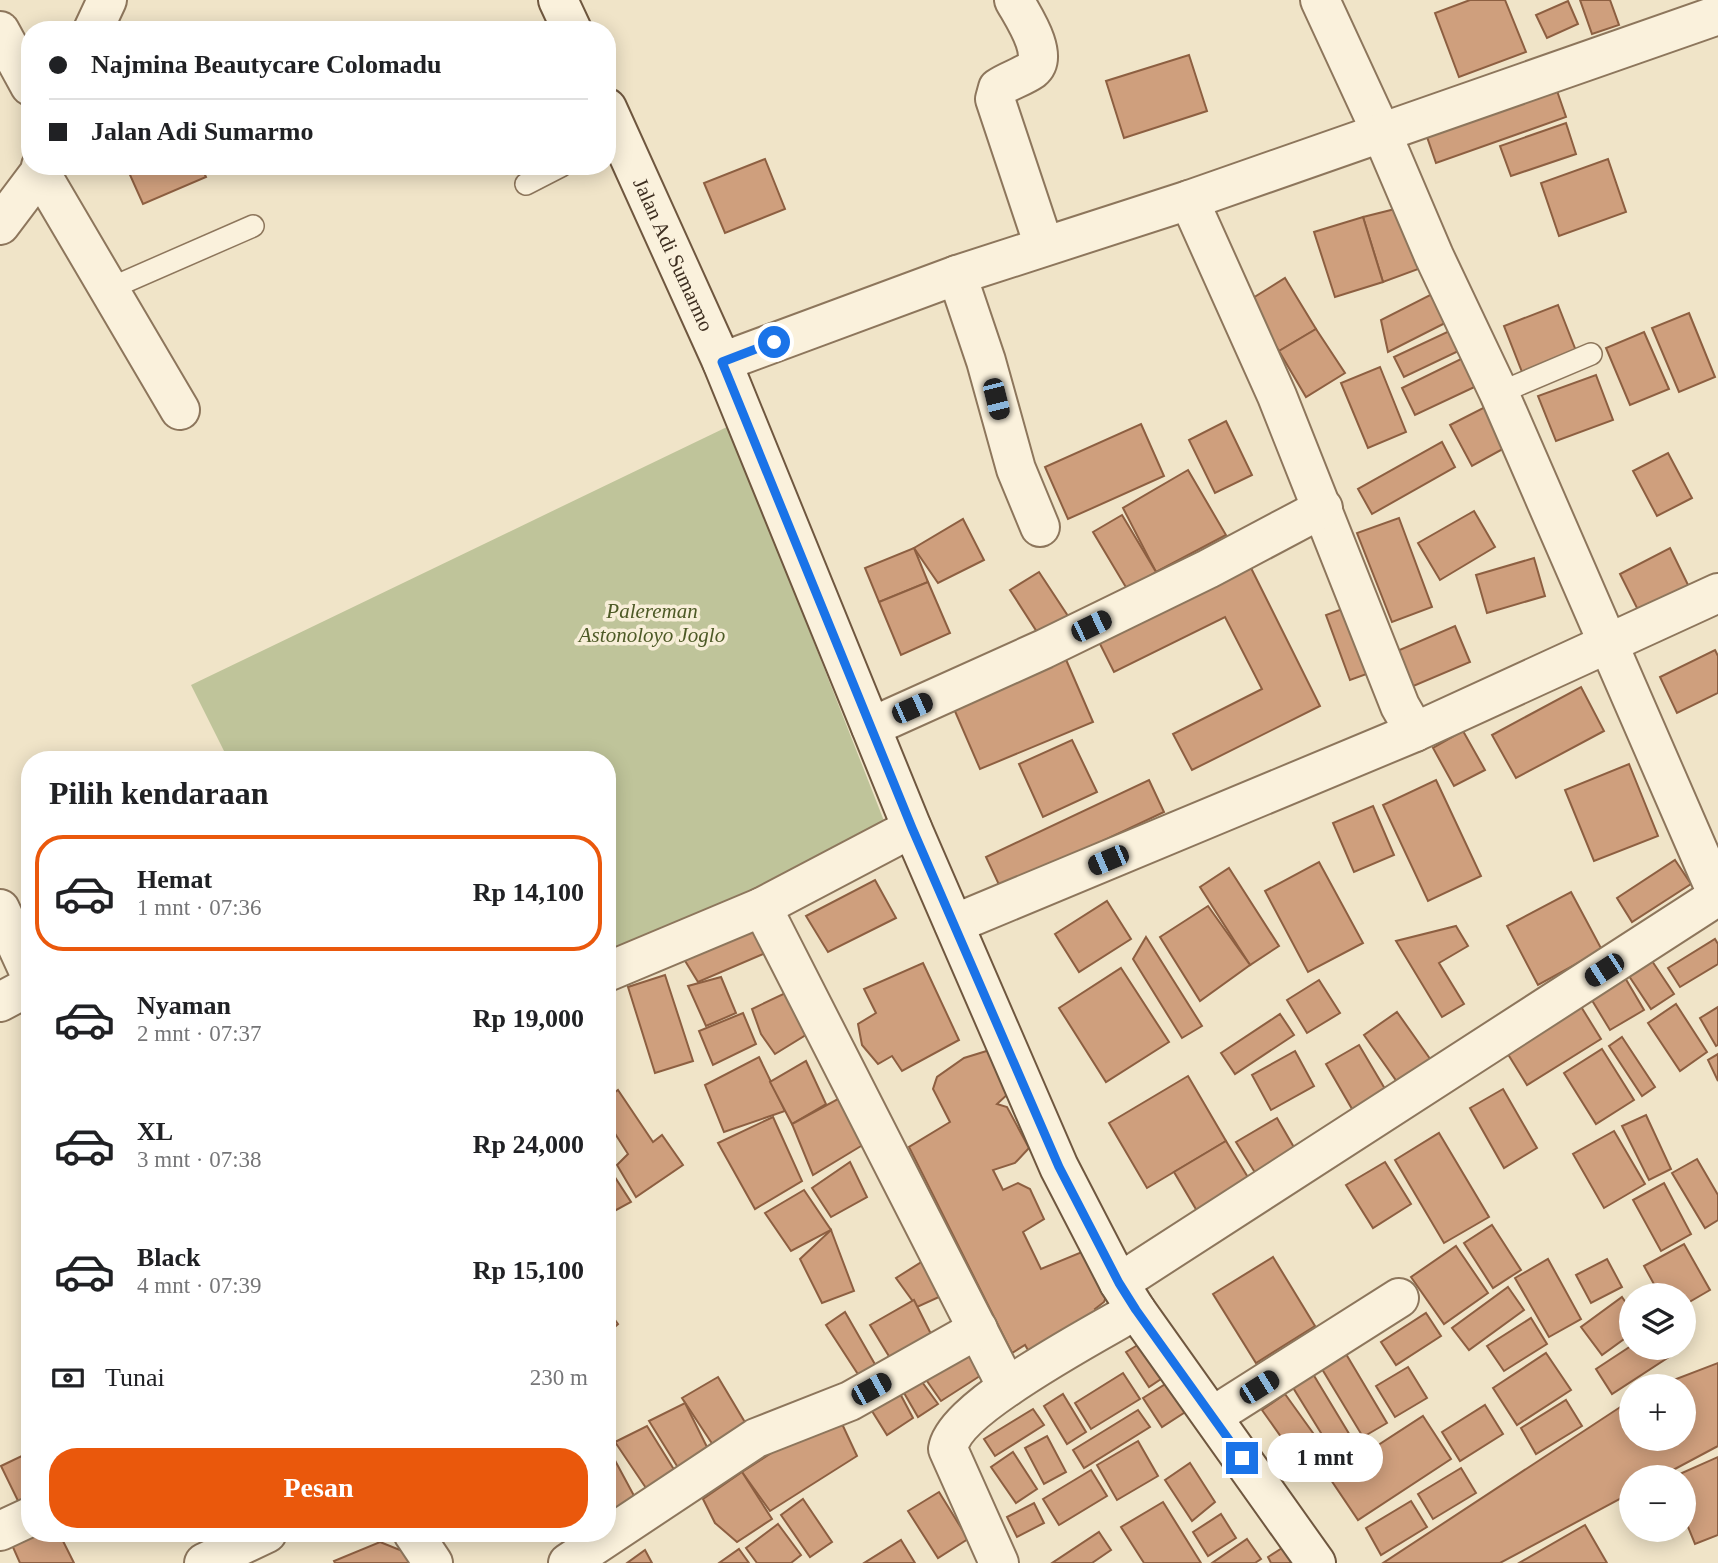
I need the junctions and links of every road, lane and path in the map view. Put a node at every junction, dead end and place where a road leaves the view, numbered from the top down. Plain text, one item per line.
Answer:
1 (107, 0) edge
2 (558, 0) edge
3 (1014, 0) edge
4 (1320, 0) edge
5 (1718, 15) edge
6 (97, 21) edge
7 (568, 21) edge
8 (0, 31) edge
9 (21, 70) edge
10 (1382, 134) junction
11 (616, 138) edge
12 (37, 175) edge
13 (44, 175) edge
14 (544, 175) edge
15 (526, 184) dead end
16 (1189, 200) junction
17 (0, 225) edge
18 (253, 226) dead end
19 (1044, 246) junction
20 (957, 275) junction
21 (109, 289) junction
22 (1591, 354) dead end
23 (722, 362) junction
24 (1499, 393) junction
25 (180, 410) dead end
26 (1323, 508) junction
27 (1040, 527) dead end
28 (1718, 593) edge
29 (1608, 643) junction
30 (871, 727) junction
31 (1416, 732) junction
32 (912, 828) junction
33 (762, 907) junction
34 (0, 909) edge
35 (954, 924) junction
36 (21, 954) edge
37 (616, 968) edge
38 (21, 991) edge
39 (0, 1002) edge
40 (1128, 1296) junction
41 (1399, 1298) dead end
42 (978, 1329) junction
43 (1007, 1387) junction
44 (1213, 1416) junction
45 (21, 1521) edge
46 (0, 1531) edge
47 (616, 1531) edge
48 (248, 1542) edge
49 (419, 1542) edge
50 (600, 1542) edge
51 (204, 1563) edge
52 (433, 1563) edge
53 (568, 1563) edge
54 (999, 1563) edge
55 (1317, 1563) edge

1 - 6 street
2 - 7 street
3 - 19 street
4 - 10 street
5 - 10 street
8 - 9 street
10 - 16 street
10 - 24 street
11 - 23 street, Jalan Adi Sumarmo
12 - 17 street
13 - 21 street
14 - 15 lane
16 - 19 street
16 - 26 street
18 - 21 lane
19 - 20 street
20 - 23 street
20 - 27 street
21 - 25 street
22 - 24 lane
23 - 30 street, Jalan Adi Sumarmo
24 - 29 street
26 - 30 street
26 - 31 street
28 - 29 street
29 - 31 street
29 - 40 street
30 - 32 street, Jalan Adi Sumarmo
31 - 35 street
32 - 33 street
32 - 35 street, Jalan Adi Sumarmo
33 - 37 street
33 - 42 street
34 - 36 street
35 - 40 street, Jalan Adi Sumarmo
38 - 39 street
40 - 43 street
40 - 44 street, Jalan Adi Sumarmo
41 - 44 street
42 - 43 street
42 - 47 street
43 - 54 street
44 - 55 street, Jalan Adi Sumarmo
45 - 46 street
48 - 51 street
49 - 52 street
50 - 53 street

